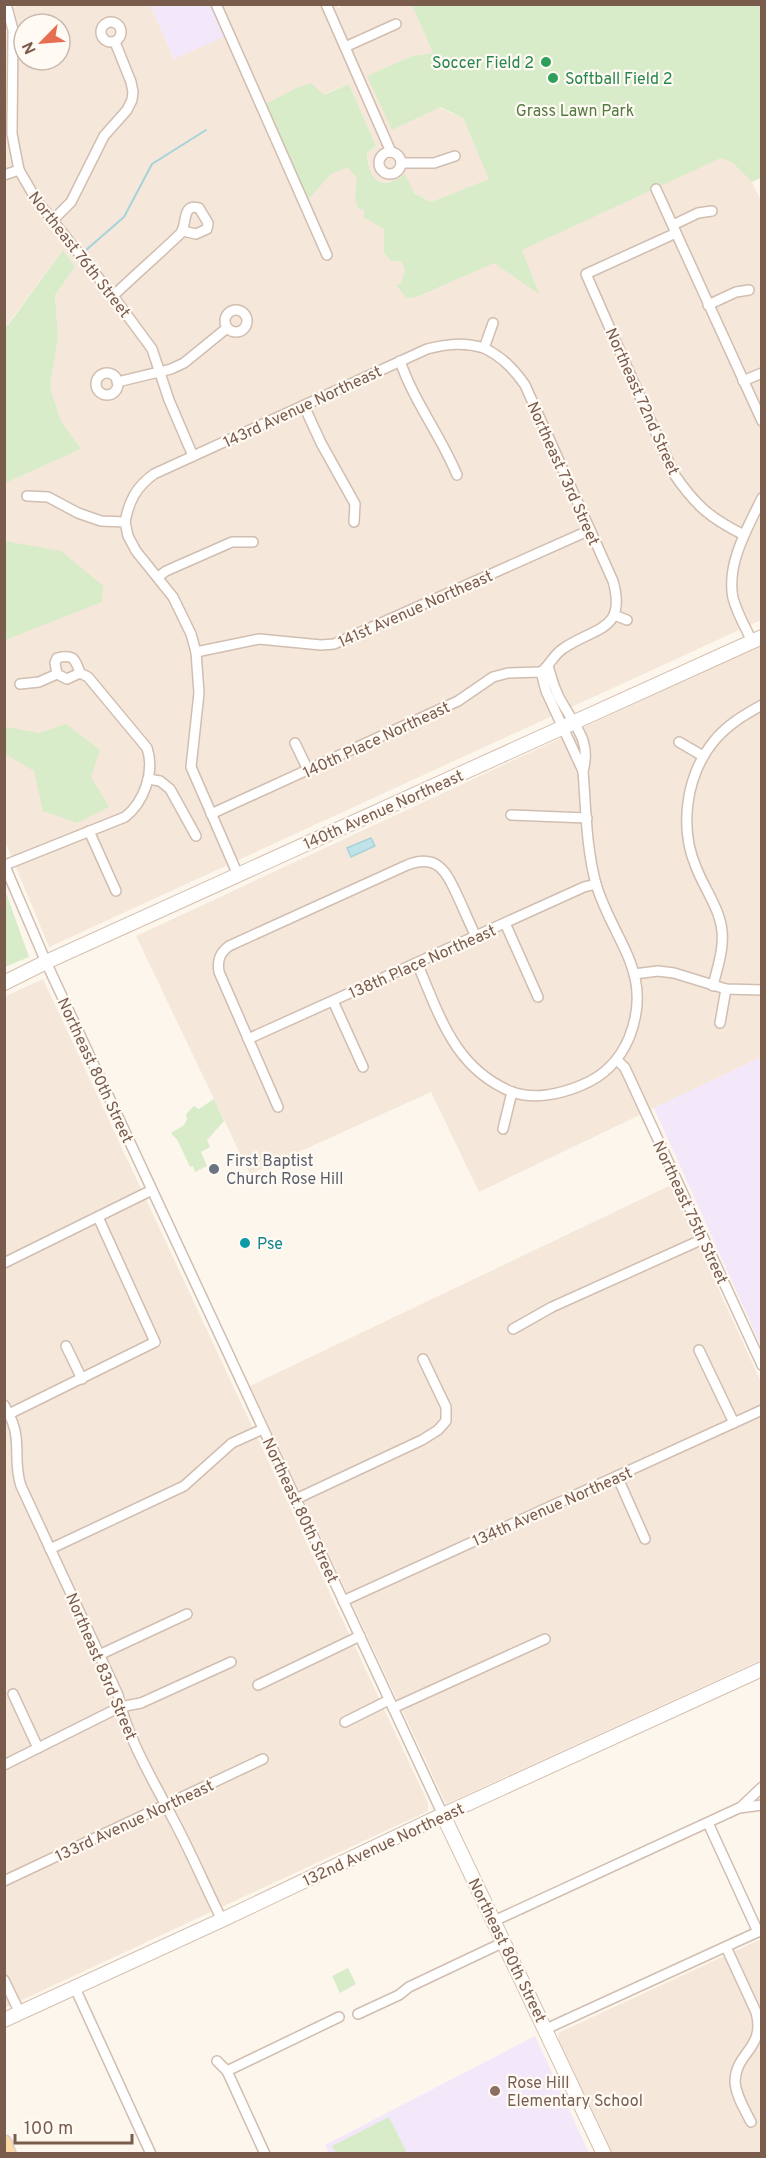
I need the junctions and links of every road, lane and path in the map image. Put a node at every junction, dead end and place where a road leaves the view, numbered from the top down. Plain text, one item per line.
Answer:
1 (6, 4) edge
2 (216, 4) edge
3 (326, 4) edge
4 (396, 24) dead end
5 (115, 42) dead end
6 (345, 47) junction
7 (8, 90) edge
8 (391, 152) junction
9 (455, 156) dead end
10 (401, 163) junction
11 (19, 170) junction
12 (4, 175) edge
13 (656, 189) dead end
14 (712, 211) dead end
15 (53, 220) junction
16 (674, 229) junction
17 (183, 231) dead end
18 (327, 255) dead end
19 (749, 290) dead end
20 (113, 296) junction
21 (708, 305) junction
22 (493, 323) dead end
23 (227, 328) dead end
24 (483, 348) junction
25 (400, 361) junction
26 (160, 373) junction
27 (762, 373) edge
28 (743, 381) junction
29 (117, 382) dead end
30 (304, 406) junction
31 (762, 421) edge
32 (193, 456) junction
33 (458, 475) dead end
34 (27, 496) dead end
35 (762, 498) edge
36 (125, 522) junction
37 (354, 522) dead end
38 (590, 530) junction
39 (744, 535) junction
40 (254, 542) dead end
41 (158, 577) junction
42 (614, 615) junction
43 (627, 620) dead end
44 (757, 639) edge
45 (196, 652) junction
46 (545, 669) junction
47 (80, 673) junction
48 (57, 674) junction
49 (21, 684) dead end
50 (762, 705) edge
51 (569, 724) junction
52 (679, 742) dead end
53 (295, 743) dead end
54 (703, 756) junction
55 (308, 770) junction
56 (148, 779) junction
57 (211, 814) junction
58 (511, 815) dead end
59 (587, 818) junction
60 (89, 831) junction
61 (196, 836) dead end
62 (5, 864) edge
63 (238, 875) junction
64 (596, 884) junction
65 (116, 891) dead end
66 (505, 923) junction
67 (476, 937) junction
68 (46, 962) junction
69 (417, 963) junction
70 (634, 974) junction
71 (4, 983) edge
72 (713, 986) junction
73 (726, 989) junction
74 (762, 990) edge
75 (538, 998) dead end
76 (333, 1001) junction
77 (720, 1023) dead end
78 (248, 1039) junction
79 (617, 1060) junction
80 (363, 1066) dead end
81 (512, 1092) junction
82 (278, 1107) dead end
83 (503, 1129) dead end
84 (152, 1190) junction
85 (98, 1217) junction
86 (703, 1239) junction
87 (4, 1263) edge
88 (513, 1329) dead end
89 (66, 1346) dead end
90 (699, 1350) dead end
91 (423, 1359) dead end
92 (762, 1365) edge
93 (82, 1379) junction
94 (4, 1405) edge
95 (762, 1410) edge
96 (9, 1414) junction
97 (734, 1423) junction
98 (263, 1429) junction
99 (617, 1476) junction
100 (296, 1499) junction
101 (645, 1539) dead end
102 (50, 1550) junction
103 (343, 1601) junction
104 (187, 1614) dead end
105 (360, 1636) junction
106 (545, 1639) dead end
107 (99, 1656) junction
108 (231, 1662) dead end
109 (762, 1669) edge
110 (258, 1685) dead end
111 (13, 1694) dead end
112 (392, 1704) junction
113 (120, 1707) junction
114 (345, 1722) dead end
115 (38, 1748) junction
116 (263, 1759) dead end
117 (4, 1765) edge
118 (762, 1787) edge
119 (762, 1804) edge
120 (166, 1806) junction
121 (739, 1808) junction
122 (443, 1815) junction
123 (708, 1823) junction
124 (4, 1881) edge
125 (222, 1920) junction
126 (494, 1921) junction
127 (760, 1931) edge
128 (504, 1942) junction
129 (726, 1947) junction
130 (4, 1980) edge
131 (75, 1988) junction
132 (20, 2013) junction
133 (358, 2014) dead end
134 (339, 2017) dead end
135 (4, 2020) edge
136 (546, 2029) junction
137 (217, 2061) dead end
138 (227, 2071) junction
139 (751, 2122) dead end
140 (4, 2143) edge
141 (8, 2154) edge
142 (151, 2154) edge
143 (265, 2154) edge
144 (604, 2154) edge

1 - 7 street, Northeast 76th Street
2 - 18 street
3 - 6 street
4 - 6 street
5 - 15 street
6 - 8 street
7 - 11 street, Northeast 76th Street
8 - 10 street
8 - 10 street
9 - 10 street
11 - 12 street
11 - 15 street, Northeast 76th Street
13 - 16 street
14 - 16 street
15 - 20 street, Northeast 76th Street
16 - 21 street
16 - 39 street, Northeast 72nd Street
17 - 20 street
19 - 21 street
20 - 26 street, Northeast 76th Street
21 - 28 street
22 - 24 street
23 - 26 street
24 - 25 street, 143rd Avenue Northeast
24 - 38 street, Northeast 73rd Street
25 - 30 street, 143rd Avenue Northeast
25 - 33 street
26 - 29 street
26 - 32 street, Northeast 76th Street
27 - 28 street
28 - 31 street
30 - 32 street, 143rd Avenue Northeast
30 - 37 street
32 - 36 street, 143rd Avenue Northeast
34 - 36 street
35 - 39 street
36 - 41 street
38 - 42 street, Northeast 73rd Street
38 - 45 street, 141st Avenue Northeast
39 - 44 street
40 - 41 street
41 - 45 street
42 - 43 street
42 - 46 street
44 - 51 main road, 140th Avenue Northeast
45 - 57 street
46 - 51 street
46 - 55 street, 140th Place Northeast
47 - 48 street
47 - 48 street
47 - 56 street
48 - 49 street
50 - 54 street
51 - 59 street
51 - 63 main road, 140th Avenue Northeast
52 - 54 street
53 - 55 street
54 - 72 street
55 - 57 street, 140th Place Northeast
56 - 60 street
56 - 61 street
57 - 63 street
58 - 59 street
59 - 64 street
60 - 62 street
60 - 65 street
62 - 68 street, Northeast 80th Street
63 - 68 main road, 140th Avenue Northeast
64 - 66 street, 138th Place Northeast
64 - 70 street
66 - 67 street, 138th Place Northeast
66 - 75 street
67 - 69 street, 138th Place Northeast
67 - 78 street
68 - 71 main road, 140th Avenue Northeast
68 - 84 street, Northeast 80th Street
69 - 76 street, 138th Place Northeast
69 - 81 street
70 - 72 street
70 - 79 street
72 - 73 street
73 - 74 street
73 - 77 street
76 - 78 street, 138th Place Northeast
76 - 80 street
78 - 82 street
79 - 81 street
79 - 86 street, Northeast 75th Street
81 - 83 street
84 - 85 street
84 - 98 street, Northeast 80th Street
85 - 87 street
85 - 93 street
86 - 88 street
86 - 92 street, Northeast 75th Street
89 - 93 street
90 - 97 street
91 - 100 street
93 - 96 street
94 - 96 street, Northeast 83rd Street
95 - 97 street, 134th Avenue Northeast
96 - 102 street, Northeast 83rd Street
97 - 99 street, 134th Avenue Northeast
98 - 100 street, Northeast 80th Street
98 - 102 street
99 - 101 street
99 - 103 street, 134th Avenue Northeast
100 - 103 street, Northeast 80th Street
102 - 107 street, Northeast 83rd Street
103 - 105 street, Northeast 80th Street
104 - 107 street
105 - 110 street
105 - 112 street, Northeast 80th Street
106 - 112 street
107 - 113 street, Northeast 83rd Street
108 - 113 street
109 - 122 main road, 132nd Avenue Northeast
111 - 115 street
112 - 114 street
112 - 122 street, Northeast 80th Street
113 - 115 street
113 - 120 street, Northeast 83rd Street
115 - 117 street
116 - 120 street, 133rd Avenue Northeast
118 - 121 street
119 - 121 street
120 - 124 street, 133rd Avenue Northeast
120 - 125 street, Northeast 83rd Street
121 - 123 street
122 - 125 main road, 132nd Avenue Northeast
122 - 126 main road, Northeast 80th Street
123 - 126 street
123 - 127 street
125 - 131 main road, 132nd Avenue Northeast
126 - 128 main road, Northeast 80th Street
127 - 129 street
128 - 133 street
128 - 136 main road, Northeast 80th Street
129 - 136 street
129 - 139 street
130 - 132 street
131 - 132 main road, 132nd Avenue Northeast
131 - 142 street
132 - 135 main road, 132nd Avenue Northeast
134 - 138 street
136 - 144 main road, Northeast 80th Street
137 - 138 street
138 - 143 street
140 - 141 main road

